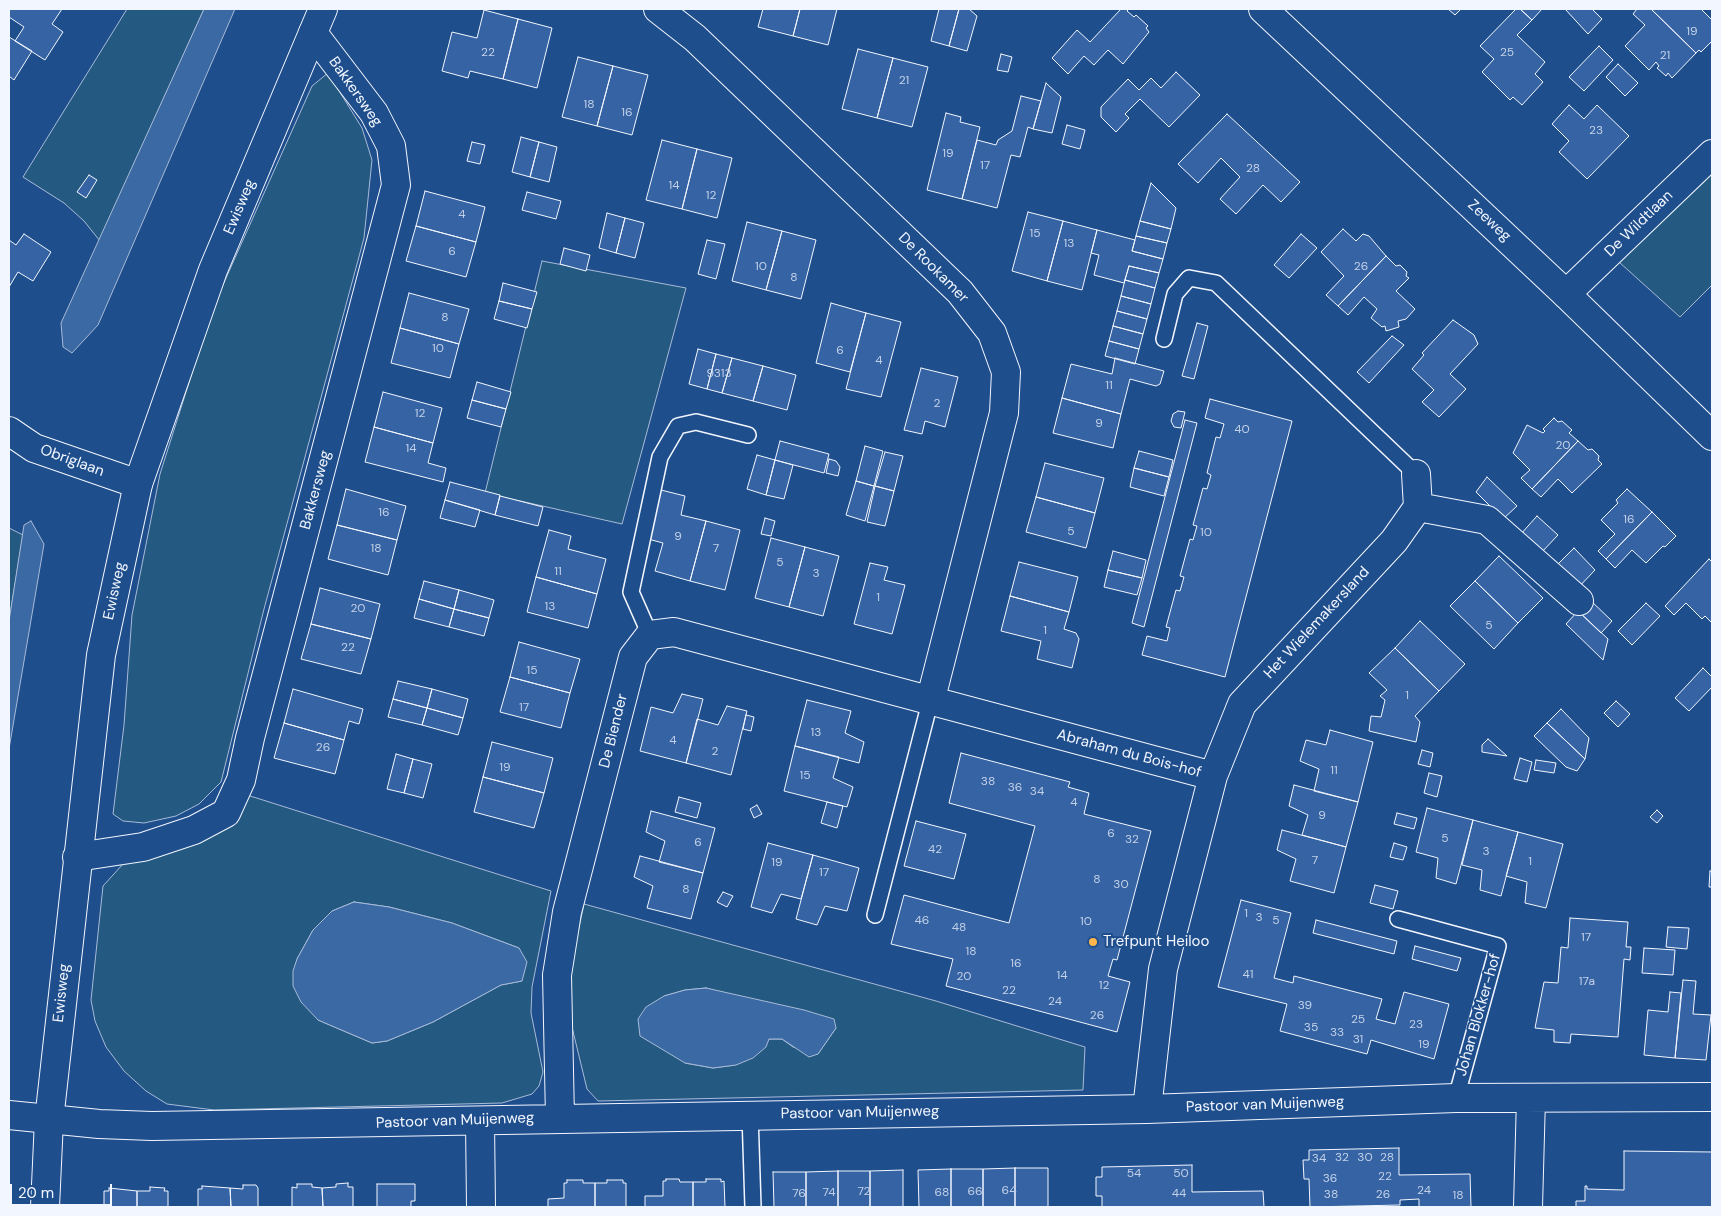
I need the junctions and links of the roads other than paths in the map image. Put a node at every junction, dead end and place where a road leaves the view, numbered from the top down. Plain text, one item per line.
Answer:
1 (658, 9) edge
2 (1263, 9) edge
3 (318, 21) edge
4 (1712, 154) edge
5 (1566, 294) junction
6 (1164, 339) dead end
7 (9, 431) edge
8 (748, 435) dead end
9 (1712, 436) edge
10 (1416, 474) joint
11 (138, 484) junction
12 (1418, 507) junction
13 (1579, 601) dead end
14 (650, 635) junction
15 (930, 702) junction
16 (1213, 776) junction
17 (77, 857) junction
18 (876, 915) dead end
19 (1398, 919) dead end
20 (1456, 1098) junction
21 (1530, 1098) junction
22 (1712, 1098) edge
23 (1148, 1109) junction
24 (750, 1114) junction
25 (9, 1115) edge
26 (560, 1118) junction
27 (49, 1120) junction
28 (480, 1122) junction
29 (45, 1207) edge
30 (481, 1207) edge
31 (753, 1207) edge
32 (1528, 1207) edge

1 - 15 street, De Rookamer
2 - 5 street, Zeeweg
3 - 11 street, Ewisweg
3 - 17 street, Bakkersweg
4 - 5 street, De Wildtlaan
5 - 9 street, Zeeweg
6 - 10 lane
7 - 11 street, Obriglaan
8 - 14 lane
10 - 12 street
11 - 17 street, Ewisweg
12 - 13 street
12 - 16 street, Het Wielemakersland
14 - 15 street
14 - 26 street, De Biender
15 - 16 street, Abraham du Bois-hof
15 - 18 lane
16 - 23 street, Abraham du Bois-hof
17 - 27 street, Ewisweg
19 - 20 lane, Johan Blokker-hof
20 - 21 street, Pastoor van Muijenweg
20 - 23 street, Pastoor van Muijenweg
21 - 22 street, Pastoor van Muijenweg
21 - 32 street
23 - 24 street, Pastoor van Muijenweg
24 - 26 street, Pastoor van Muijenweg
24 - 31 lane
25 - 27 street, Pastoor van Muijenweg
26 - 28 street, Pastoor van Muijenweg
27 - 28 street, Pastoor van Muijenweg
27 - 29 street, Ewisweg
28 - 30 street

